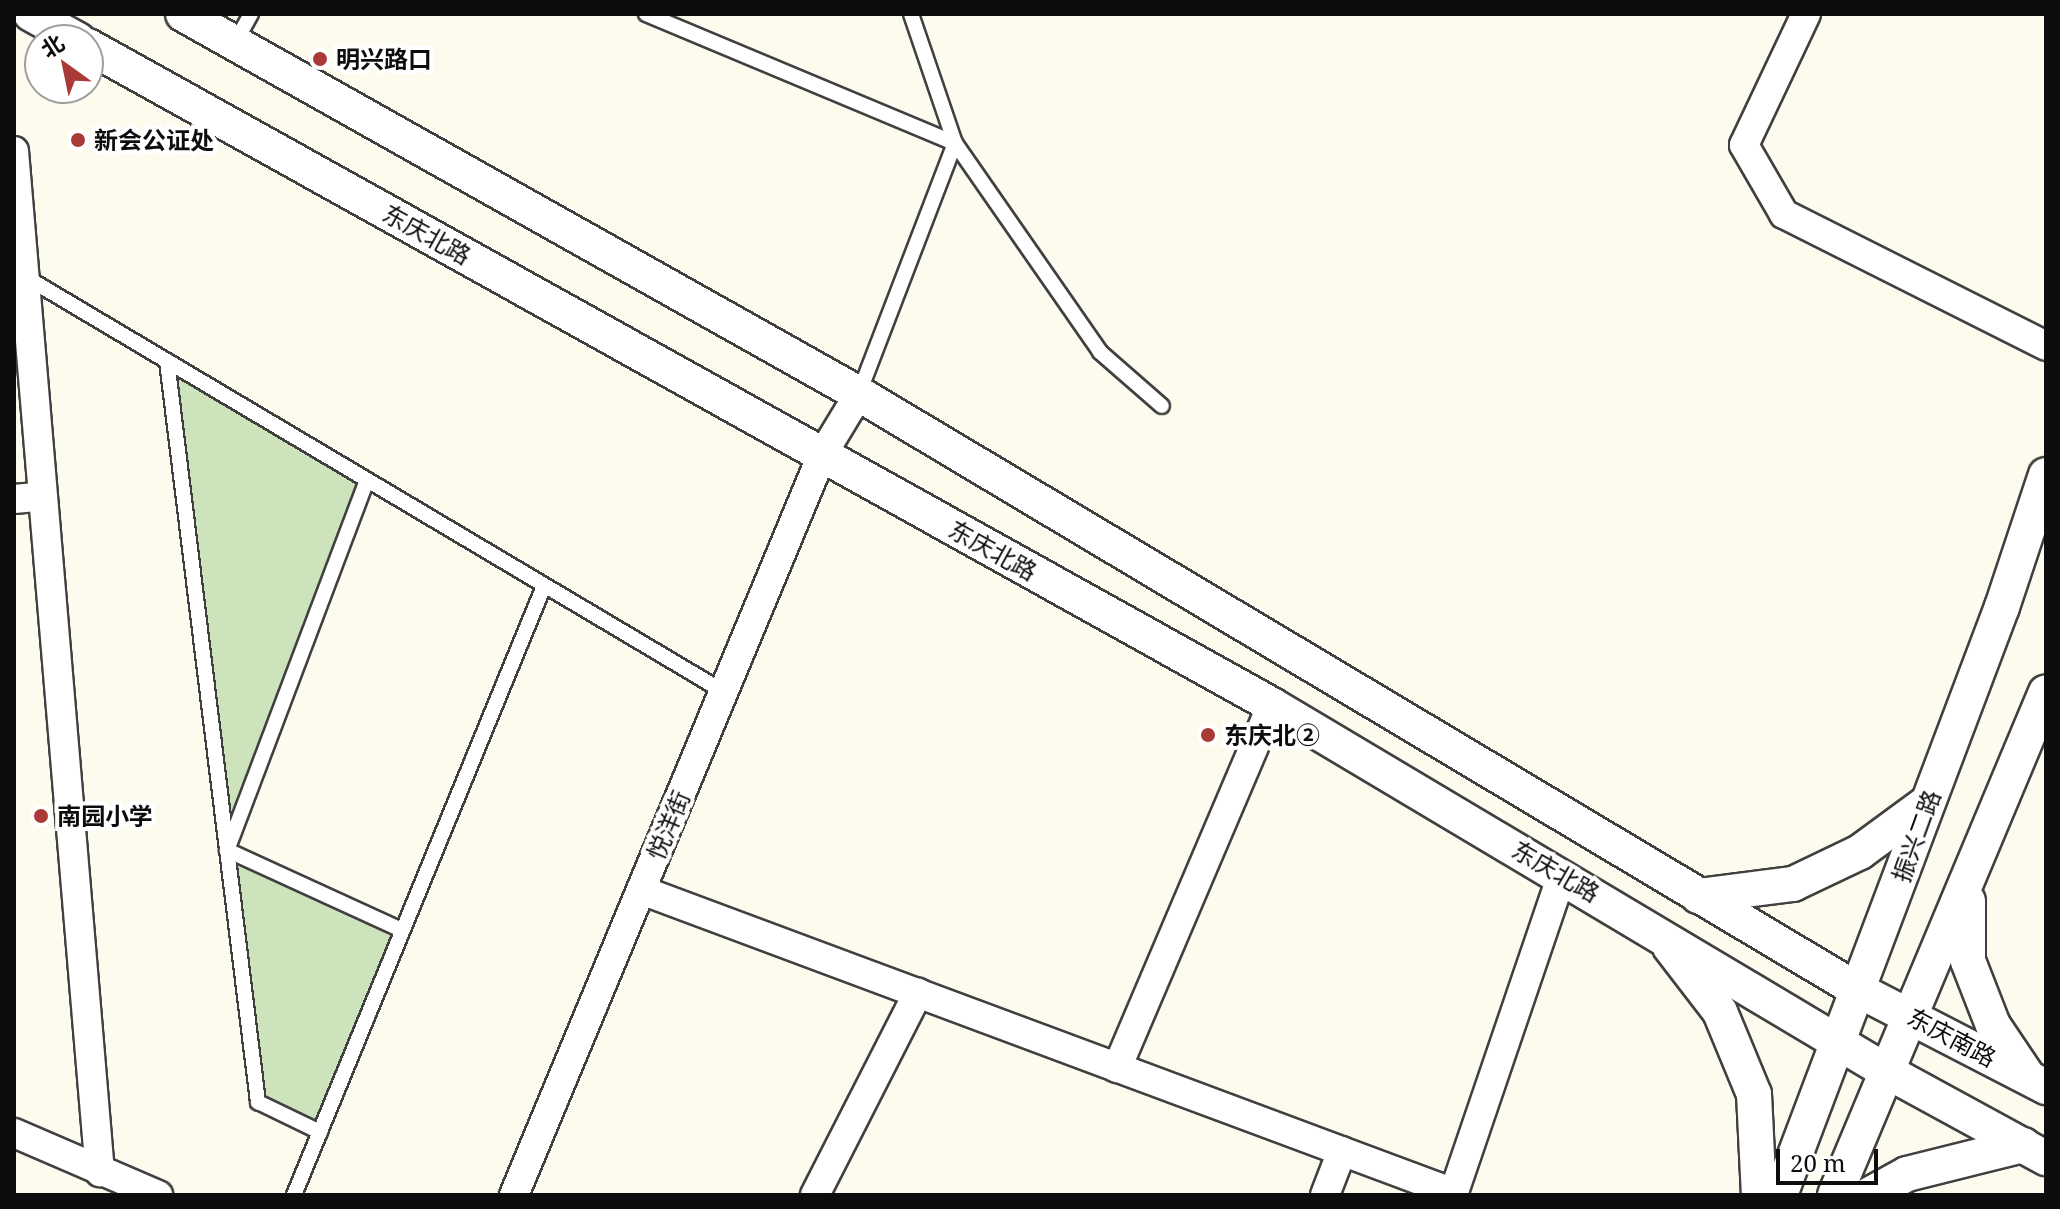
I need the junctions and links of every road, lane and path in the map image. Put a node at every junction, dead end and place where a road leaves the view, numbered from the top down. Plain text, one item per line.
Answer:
1 (31, 14) edge
2 (183, 14) edge
3 (646, 14) edge
4 (911, 14) edge
5 (1806, 14) edge
6 (49, 24) edge
7 (244, 27) edge
8 (104, 55) edge
9 (955, 143) junction
10 (14, 151) edge
11 (23, 276) junction
12 (2046, 346) edge
13 (167, 361) junction
14 (859, 394) junction
15 (1162, 406) dead end
16 (822, 455) junction
17 (2046, 475) edge
18 (367, 480) junction
19 (27, 498) edge
20 (544, 586) junction
21 (724, 692) junction
22 (2046, 692) edge
23 (1272, 705) junction
24 (1928, 802) junction
25 (227, 850) junction
26 (1562, 875) junction
27 (1968, 885) junction
28 (641, 890) junction
29 (1698, 896) junction
30 (402, 930) junction
31 (1658, 930) junction
32 (1856, 989) junction
33 (918, 993) junction
34 (1913, 1017) junction
35 (1836, 1040) junction
36 (1117, 1068) junction
37 (1888, 1072) junction
38 (2037, 1082) edge
39 (320, 1132) junction
40 (14, 1133) edge
41 (1342, 1151) junction
42 (2035, 1152) edge
43 (100, 1172) junction
44 (1454, 1194) edge
45 (158, 1195) edge
46 (294, 1195) edge
47 (514, 1195) edge
48 (815, 1195) edge
49 (1325, 1195) edge
50 (1759, 1195) edge
51 (1780, 1195) edge
52 (1835, 1195) edge
53 (1869, 1195) edge

1 - 6 street
2 - 7 street
3 - 9 lane
4 - 9 lane
5 - 12 street
7 - 14 street
8 - 16 street, 东庆北路
9 - 14 lane
9 - 15 lane
10 - 11 street
11 - 13 lane
11 - 19 street
13 - 18 lane
13 - 25 lane
14 - 16 street, 悦洋街
14 - 29 street
16 - 21 street, 悦洋街
16 - 23 street, 东庆北路
17 - 24 street, 振兴二路
18 - 20 lane
18 - 25 lane
19 - 43 street
20 - 21 lane
20 - 30 lane
21 - 28 street, 悦洋街
22 - 27 street
23 - 26 street, 东庆北路
23 - 36 street
24 - 29 street
24 - 32 street, 振兴二路
25 - 30 lane
25 - 39 lane
26 - 31 street, 东庆北路
26 - 44 street
27 - 34 street
27 - 38 street
28 - 33 street
28 - 47 street, 悦洋街
29 - 32 street
30 - 39 lane
31 - 35 street, 东庆北路
31 - 50 street
32 - 34 street, 东庆南路
32 - 35 street, 振兴二路
33 - 36 street
33 - 48 street
34 - 37 street
34 - 38 street, 东庆南路
35 - 37 street, 东庆北路
35 - 51 street, 振兴二路
36 - 41 street
37 - 42 street
37 - 52 street
39 - 46 lane
40 - 43 street
41 - 44 street
41 - 49 street
42 - 53 street
43 - 45 street

